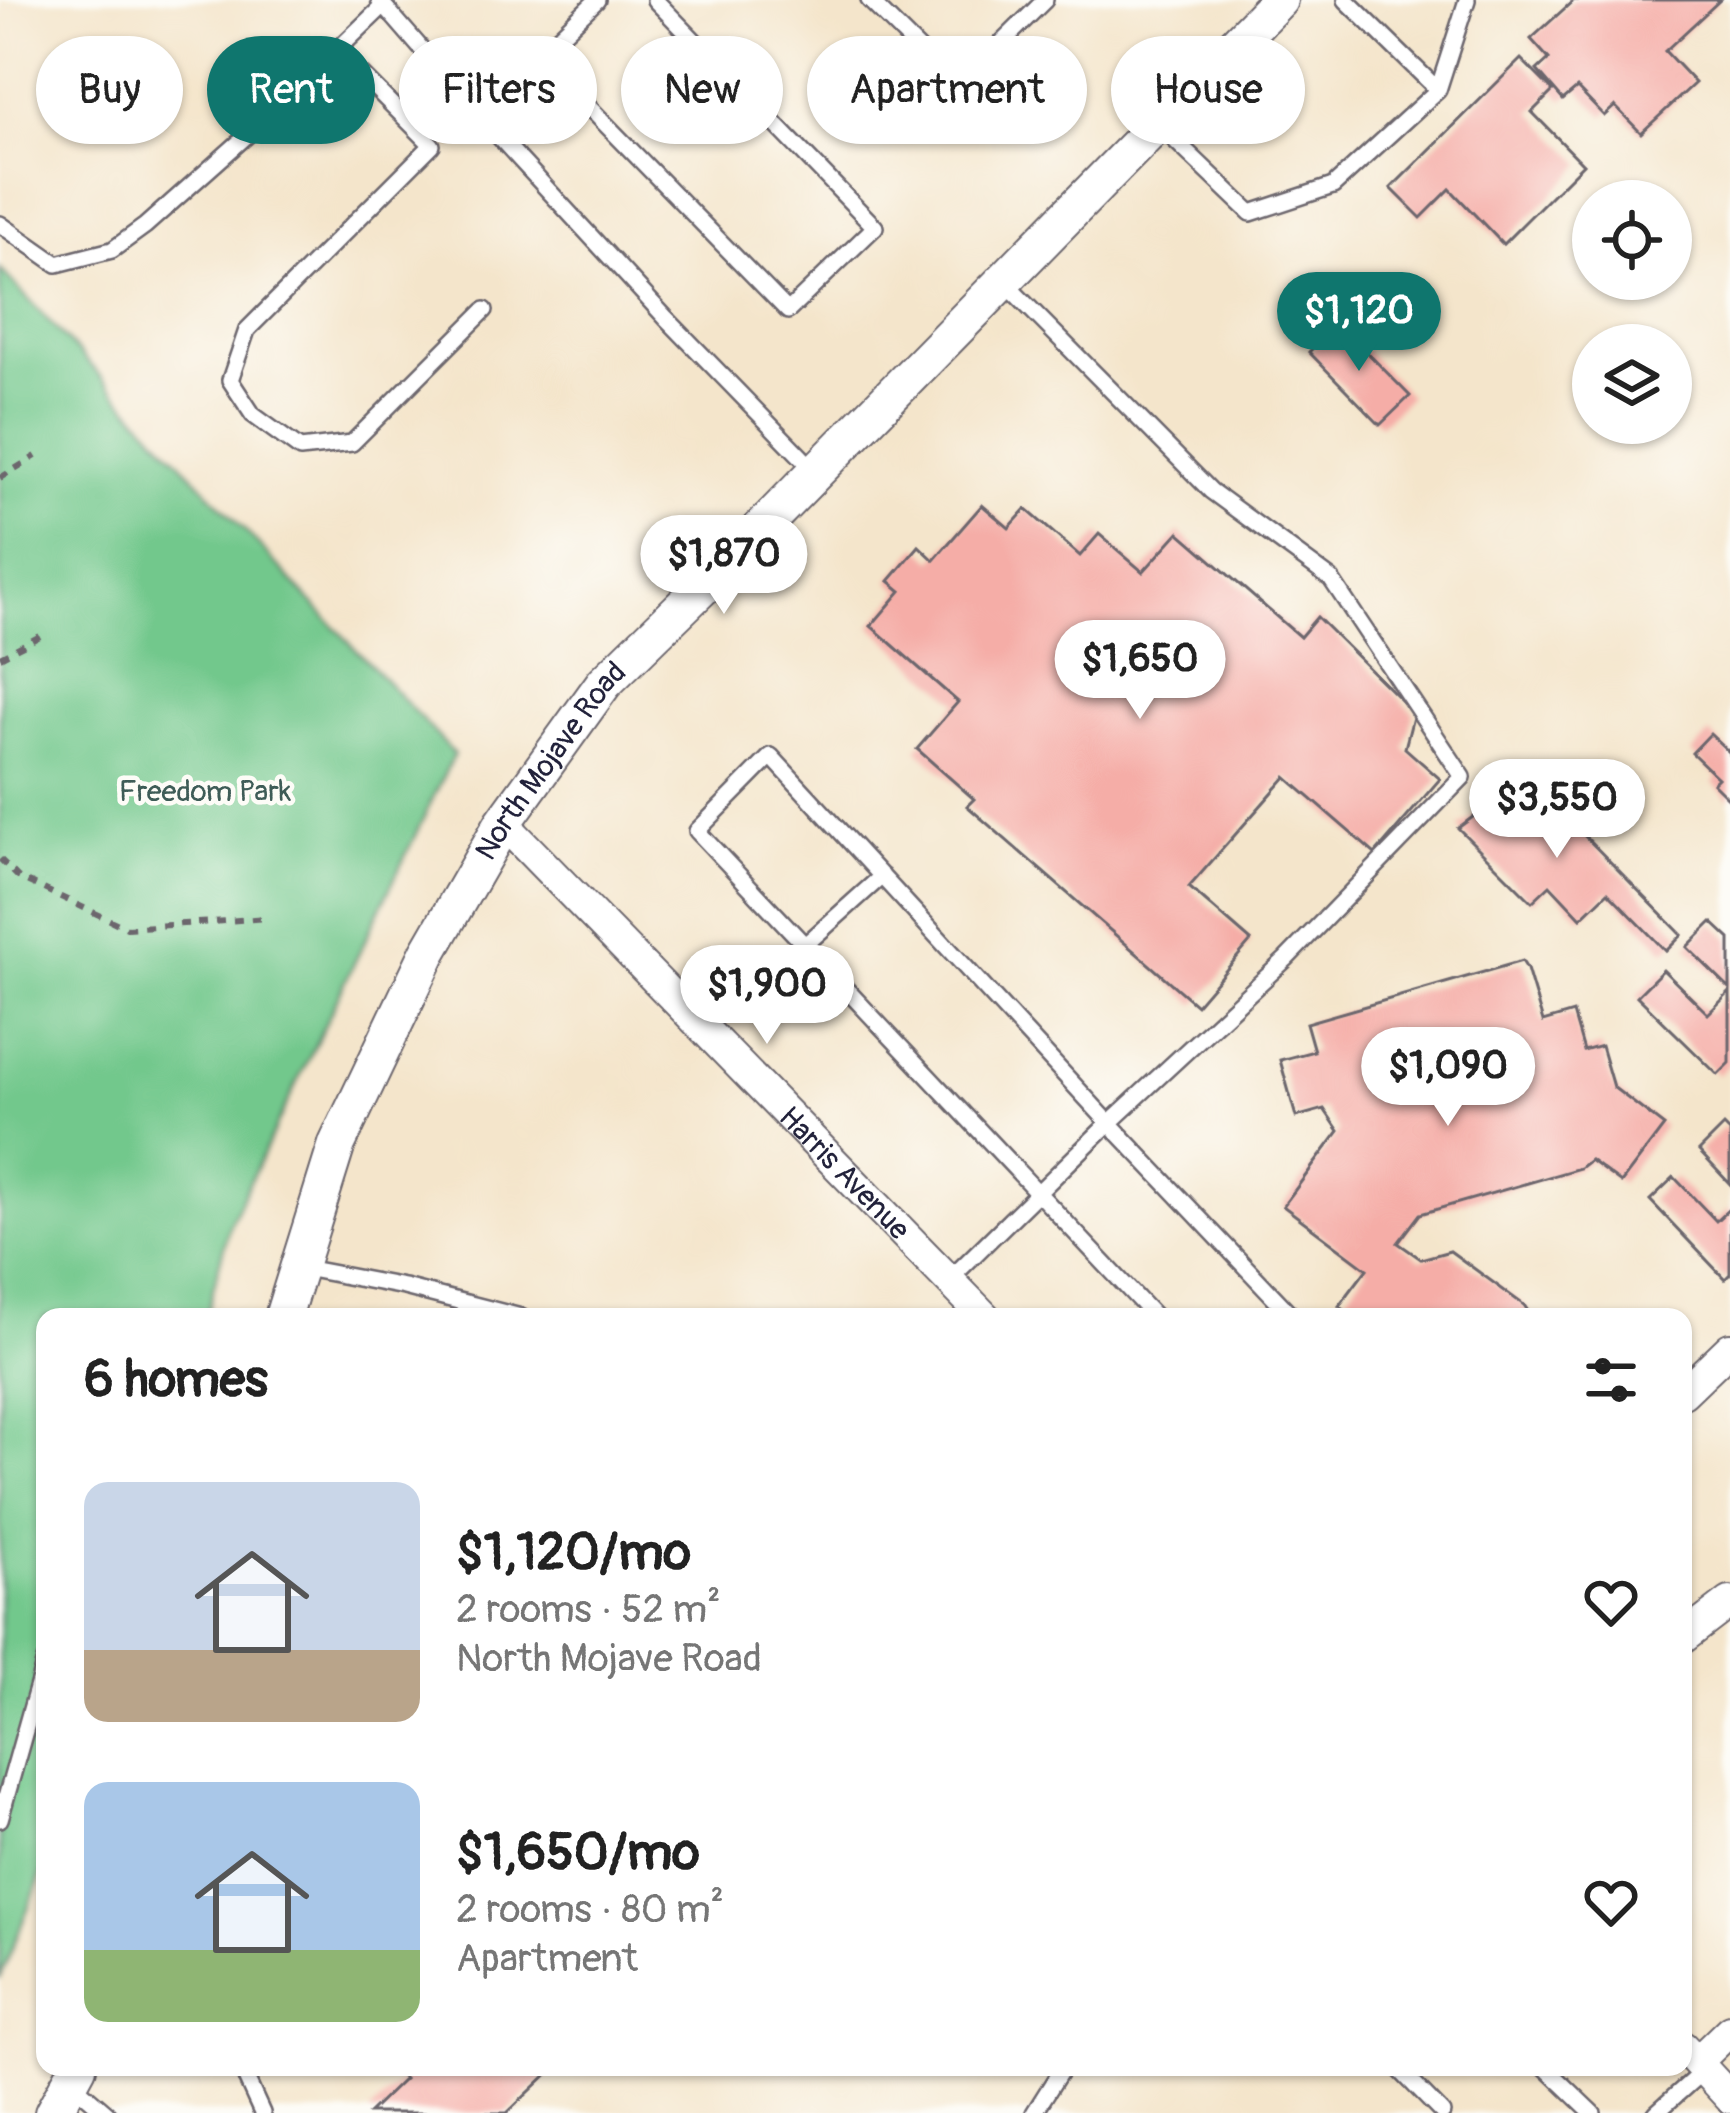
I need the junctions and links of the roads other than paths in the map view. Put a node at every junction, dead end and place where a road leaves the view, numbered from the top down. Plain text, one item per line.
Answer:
1 (597, 0) edge
2 (655, 0) edge
3 (869, 0) edge
4 (1045, 0) edge
5 (1280, 0) edge
6 (1346, 0) edge
7 (1467, 0) edge
8 (382, 2) edge
9 (350, 36) edge
10 (411, 36) edge
11 (560, 36) edge
12 (1245, 36) edge
13 (375, 88) edge
14 (1438, 90) junction
15 (597, 115) edge
16 (237, 144) edge
17 (506, 144) edge
18 (1138, 144) edge
19 (1179, 144) edge
20 (0, 224) edge
21 (1003, 281) junction
22 (485, 310) dead end
23 (816, 472) junction
24 (503, 823) junction
25 (882, 877) junction
26 (805, 945) junction
27 (1109, 1123) junction
28 (1039, 1192) junction
29 (299, 1267) junction
30 (950, 1280) junction
31 (286, 1308) edge
32 (486, 1308) edge
33 (976, 1308) edge
34 (1148, 1308) edge
35 (1284, 1308) edge
36 (1730, 1348) edge
37 (1692, 1384) edge
38 (1730, 1602) edge
39 (1692, 1631) edge
40 (36, 1692) edge
41 (0, 1819) edge
42 (1730, 2030) edge
43 (1695, 2059) edge
44 (245, 2076) edge
45 (1057, 2076) edge
46 (1406, 2076) edge
47 (1554, 2076) edge
48 (1683, 2076) edge
49 (67, 2087) edge
50 (1730, 2098) edge
51 (107, 2113) edge
52 (262, 2113) edge
53 (1034, 2113) edge
54 (1442, 2113) edge
55 (1593, 2113) edge
56 (1656, 2113) edge

1 - 11 lane
2 - 15 lane
3 - 4 lane
5 - 12 street, North Mojave Road
6 - 14 lane
7 - 14 lane
8 - 9 lane
8 - 10 lane
13 - 22 lane
14 - 19 lane
16 - 20 lane
17 - 23 lane
18 - 21 street, North Mojave Road
21 - 23 street, North Mojave Road
21 - 27 lane
23 - 24 street, North Mojave Road
24 - 29 street, North Mojave Road
24 - 30 street, Harris Avenue
25 - 26 lane
25 - 26 lane
25 - 27 lane
26 - 28 lane
27 - 28 lane
27 - 35 lane
28 - 30 lane
28 - 34 lane
29 - 31 street, North Mojave Road
29 - 32 lane
30 - 33 street, Harris Avenue
36 - 37 street
38 - 39 street
40 - 41 lane
42 - 43 street
43 - 50 street
44 - 52 lane
45 - 53 lane
46 - 54 lane
47 - 55 lane
48 - 56 lane
49 - 51 lane

